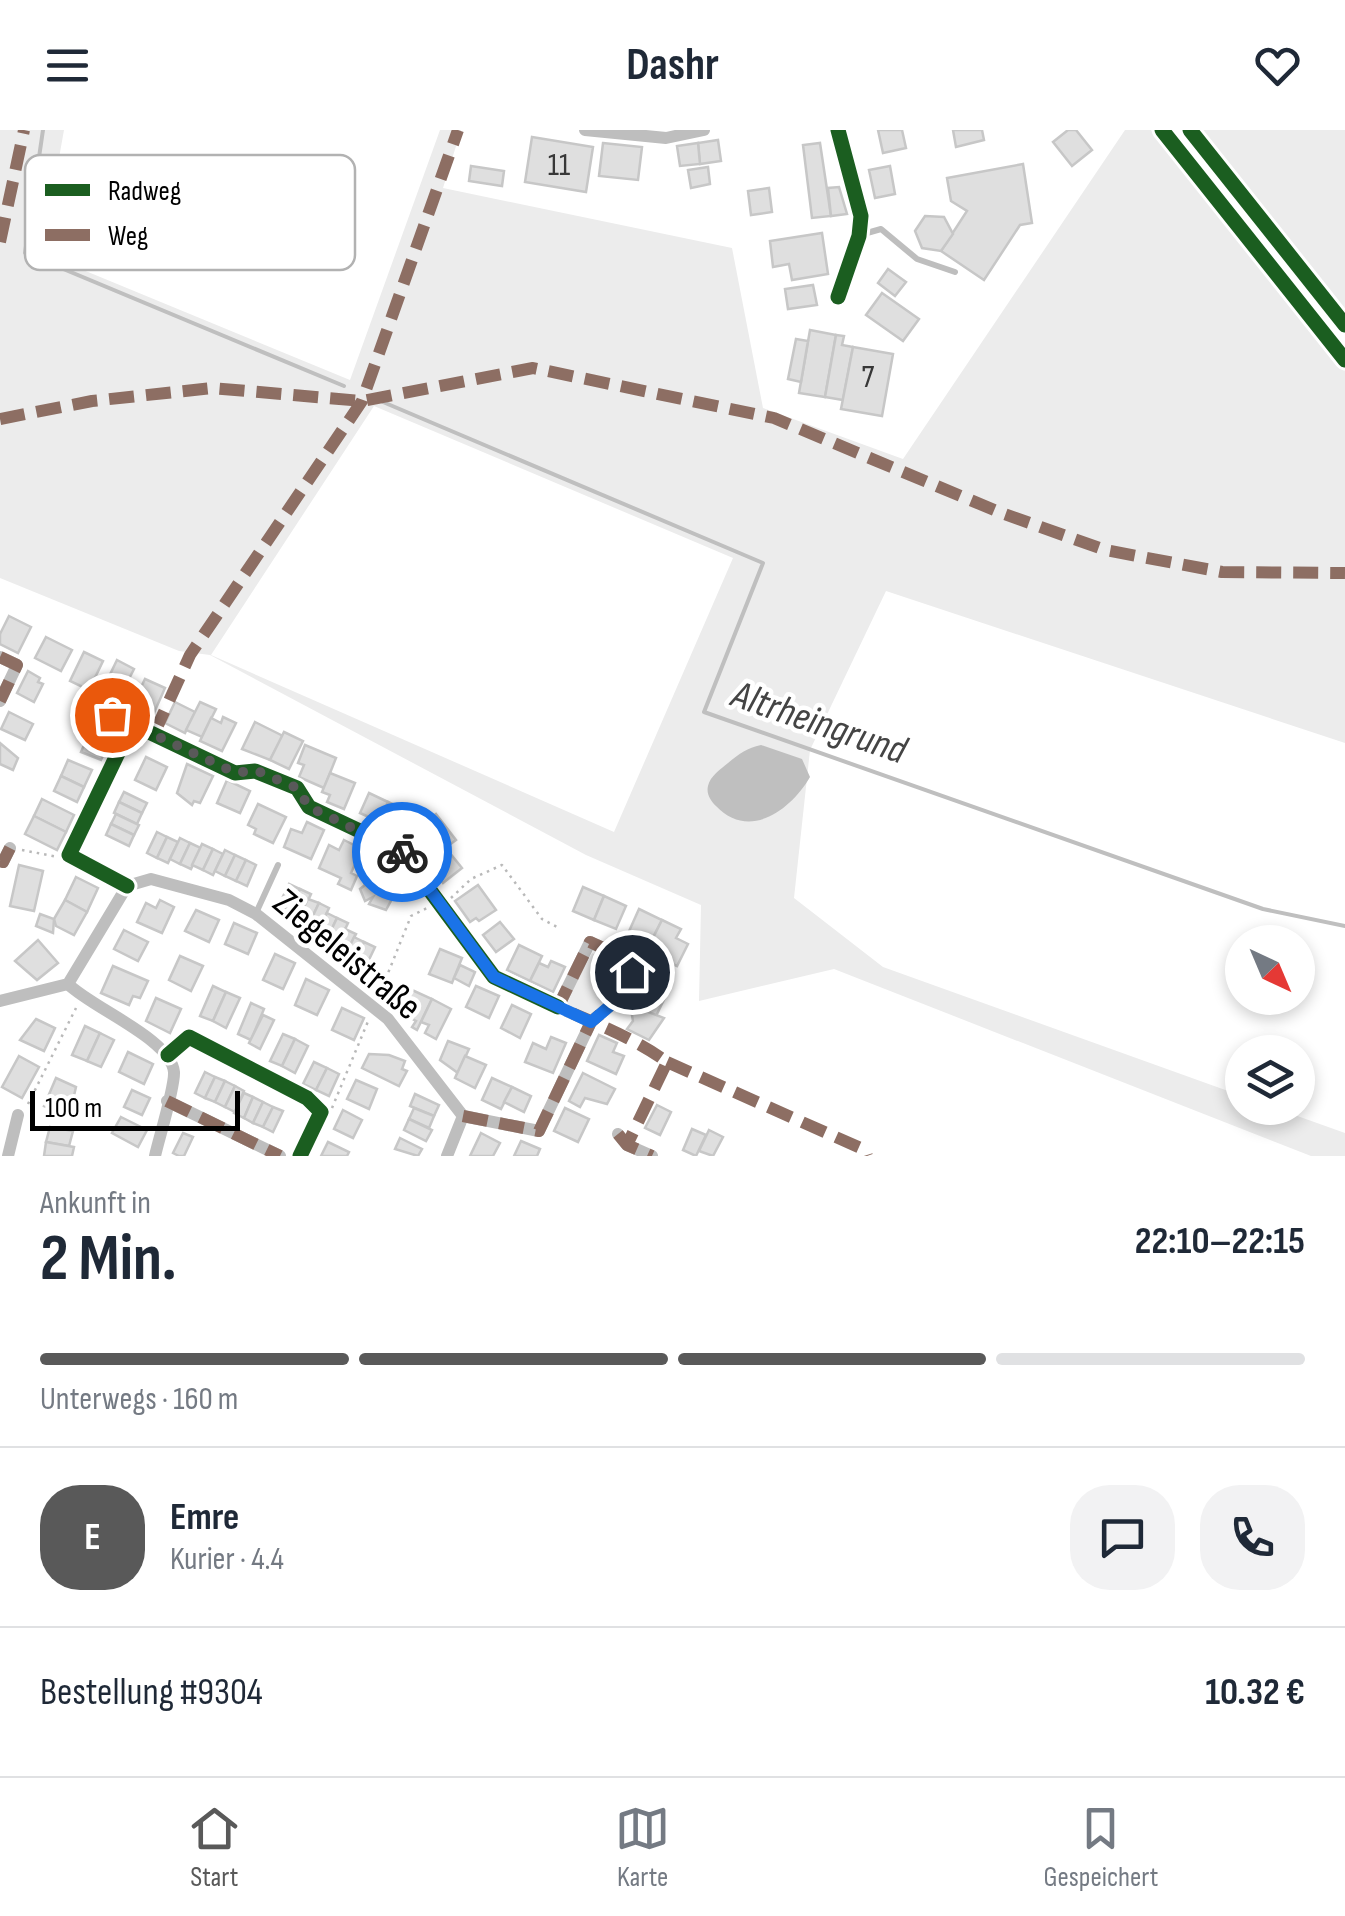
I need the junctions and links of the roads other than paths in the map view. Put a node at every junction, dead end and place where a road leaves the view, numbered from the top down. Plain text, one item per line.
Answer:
1 (585, 130) edge
2 (704, 130) edge
3 (838, 130) edge
4 (1162, 130) edge
5 (859, 236) junction
6 (956, 272) dead end
7 (838, 297) dead end
8 (1345, 360) edge
9 (0, 657) edge
10 (0, 700) edge
11 (91, 705) dead end
12 (132, 724) junction
13 (10, 848) road end
14 (0, 861) edge
15 (278, 865) dead end
16 (127, 886) junction
17 (256, 914) junction
18 (68, 984) junction
19 (0, 1002) edge
20 (558, 1007) junction
21 (591, 1022) junction
22 (168, 1055) junction
23 (166, 1101) junction
24 (18, 1115) road end
25 (463, 1116) junction
26 (618, 1134) dead end
27 (8, 1156) edge
28 (155, 1156) edge
29 (280, 1156) edge
30 (300, 1156) edge
31 (447, 1156) edge
32 (652, 1156) edge

1 - 2 street
3 - 5 street
4 - 8 street
5 - 6 lane
5 - 7 street
9 - 10 street
11 - 12 street
12 - 16 street
12 - 20 street
13 - 14 street
15 - 17 lane
16 - 17 street, Ziegeleistraße
16 - 18 street
17 - 25 street, Ziegeleistraße
18 - 19 street
18 - 22 street
20 - 21 street
20 - 21 street
21 - 25 street
22 - 23 street
22 - 30 street
23 - 28 street
23 - 29 street
24 - 27 street
25 - 31 street
26 - 32 street

